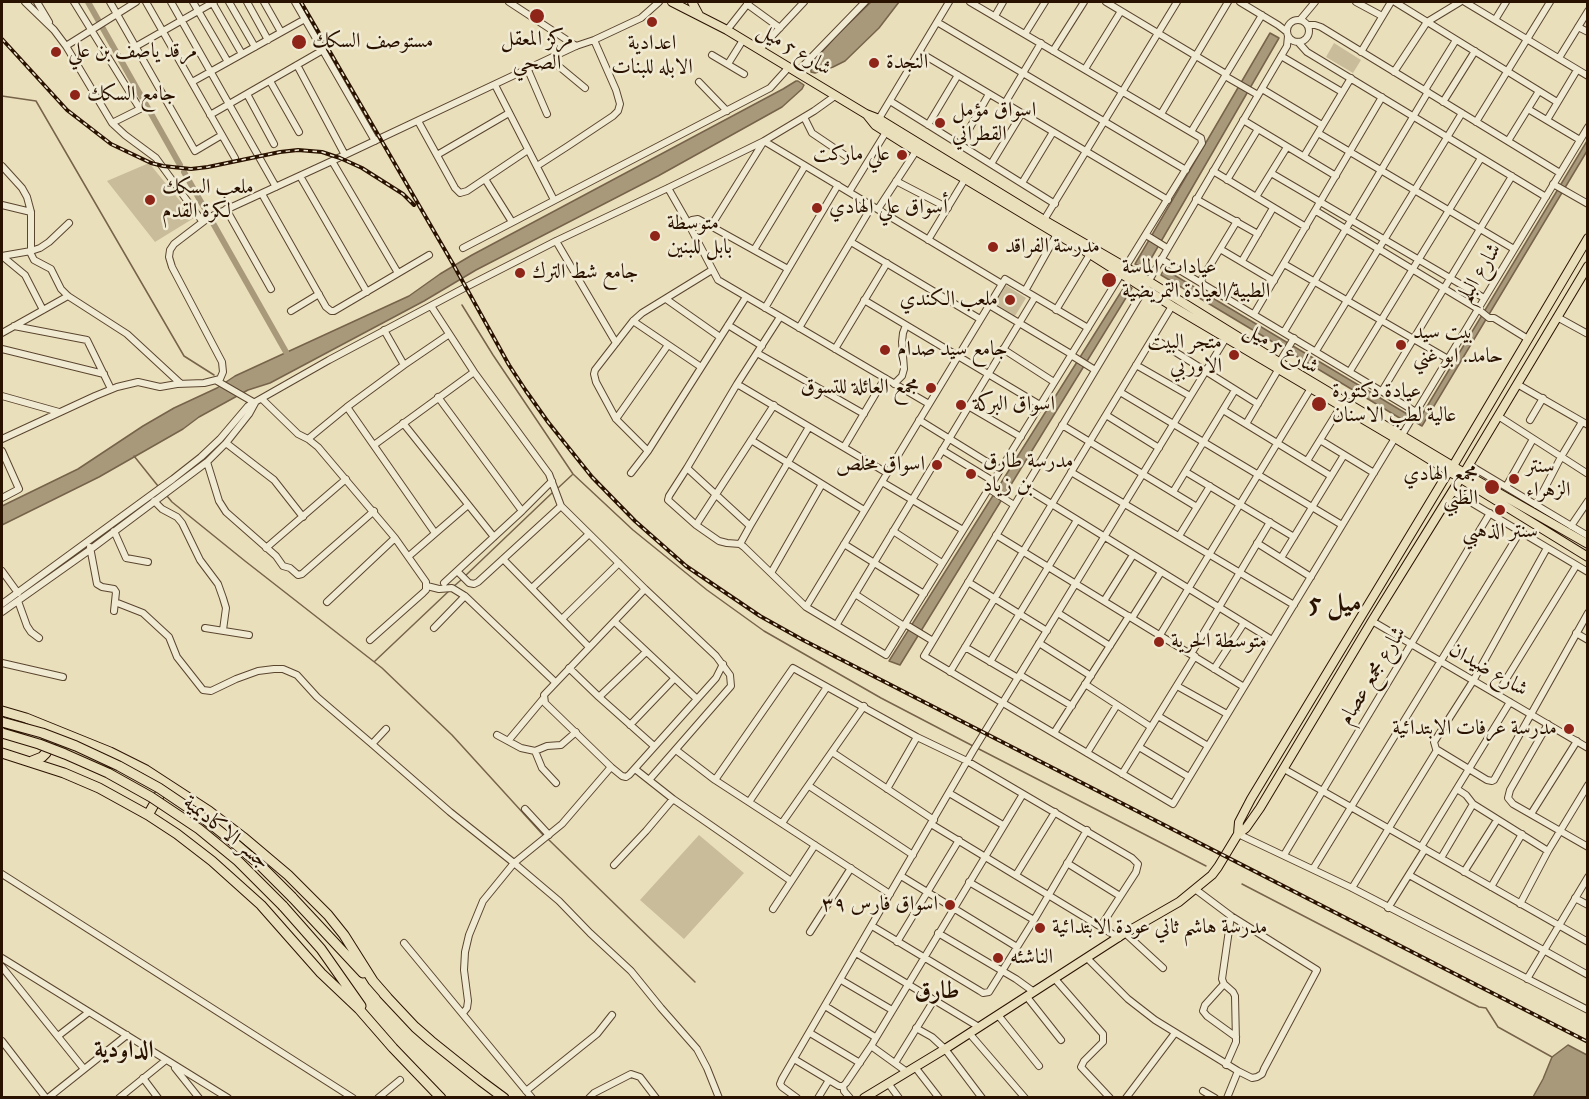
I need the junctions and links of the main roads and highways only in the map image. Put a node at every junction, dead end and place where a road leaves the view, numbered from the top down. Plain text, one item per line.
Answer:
1 (672, 2) edge
2 (692, 2) edge
3 (700, 16) junction
4 (877, 122) junction
5 (1587, 238) edge
6 (1587, 266) edge
7 (1124, 271) junction
8 (1146, 285) junction
9 (1530, 336) junction
10 (1543, 340) junction
11 (1279, 366) junction
12 (1399, 437) junction
13 (1461, 452) junction
14 (1437, 460) junction
15 (1471, 463) junction
16 (1451, 469) junction
17 (1462, 476) junction
18 (1442, 483) junction
19 (1474, 483) junction
20 (1452, 490) junction
21 (1550, 521) junction
22 (1544, 530) junction
23 (1587, 544) edge
24 (1587, 557) edge
25 (2, 711) edge
26 (2, 722) edge
27 (50, 727) junction
28 (2, 733) edge
29 (2, 753) edge
30 (32, 761) junction
31 (166, 782) junction
32 (148, 815) junction
33 (1238, 834) junction
34 (387, 997) junction
35 (376, 1028) junction
36 (441, 1098) edge
37 (504, 1098) edge
38 (864, 1098) edge

1 - 3 main road, شارع 5 ميل
2 - 3 main road
3 - 4 main road, شارع 5 ميل
4 - 7 main road, شارع 5 ميل
4 - 7 main road, شارع 5 ميل
5 - 9 main road
6 - 10 main road
7 - 8 main road, شارع 5 ميل
8 - 11 main road, شارع 5 ميل
8 - 11 main road, شارع 5 ميل
9 - 10 main road
9 - 13 main road
10 - 15 main road
11 - 12 main road, شارع 5 ميل
11 - 12 main road, شارع 5 ميل
12 - 14 main road, شارع 5 ميل
13 - 14 main road
13 - 16 main road
14 - 16 main road, شارع 5 ميل
14 - 18 main road
15 - 17 main road
15 - 19 main road
16 - 17 main road, شارع 5 ميل
16 - 18 main road
17 - 19 main road, شارع 5 ميل
17 - 20 main road
18 - 33 main road
19 - 20 main road
19 - 21 main road, شارع 5 ميل
19 - 22 main road, شارع 5 ميل
20 - 33 main road
21 - 22 main road
21 - 23 main road, شارع 5 ميل
22 - 24 main road, شارع 5 ميل
25 - 27 highway
26 - 34 highway, جسر الاكاديمية, bridge
27 - 30 highway
27 - 31 highway
28 - 35 highway, جسر الاكاديمية, bridge
29 - 30 highway
30 - 32 highway
31 - 32 highway
31 - 34 highway
32 - 35 highway
33 - 38 main road
34 - 37 highway
35 - 36 highway

